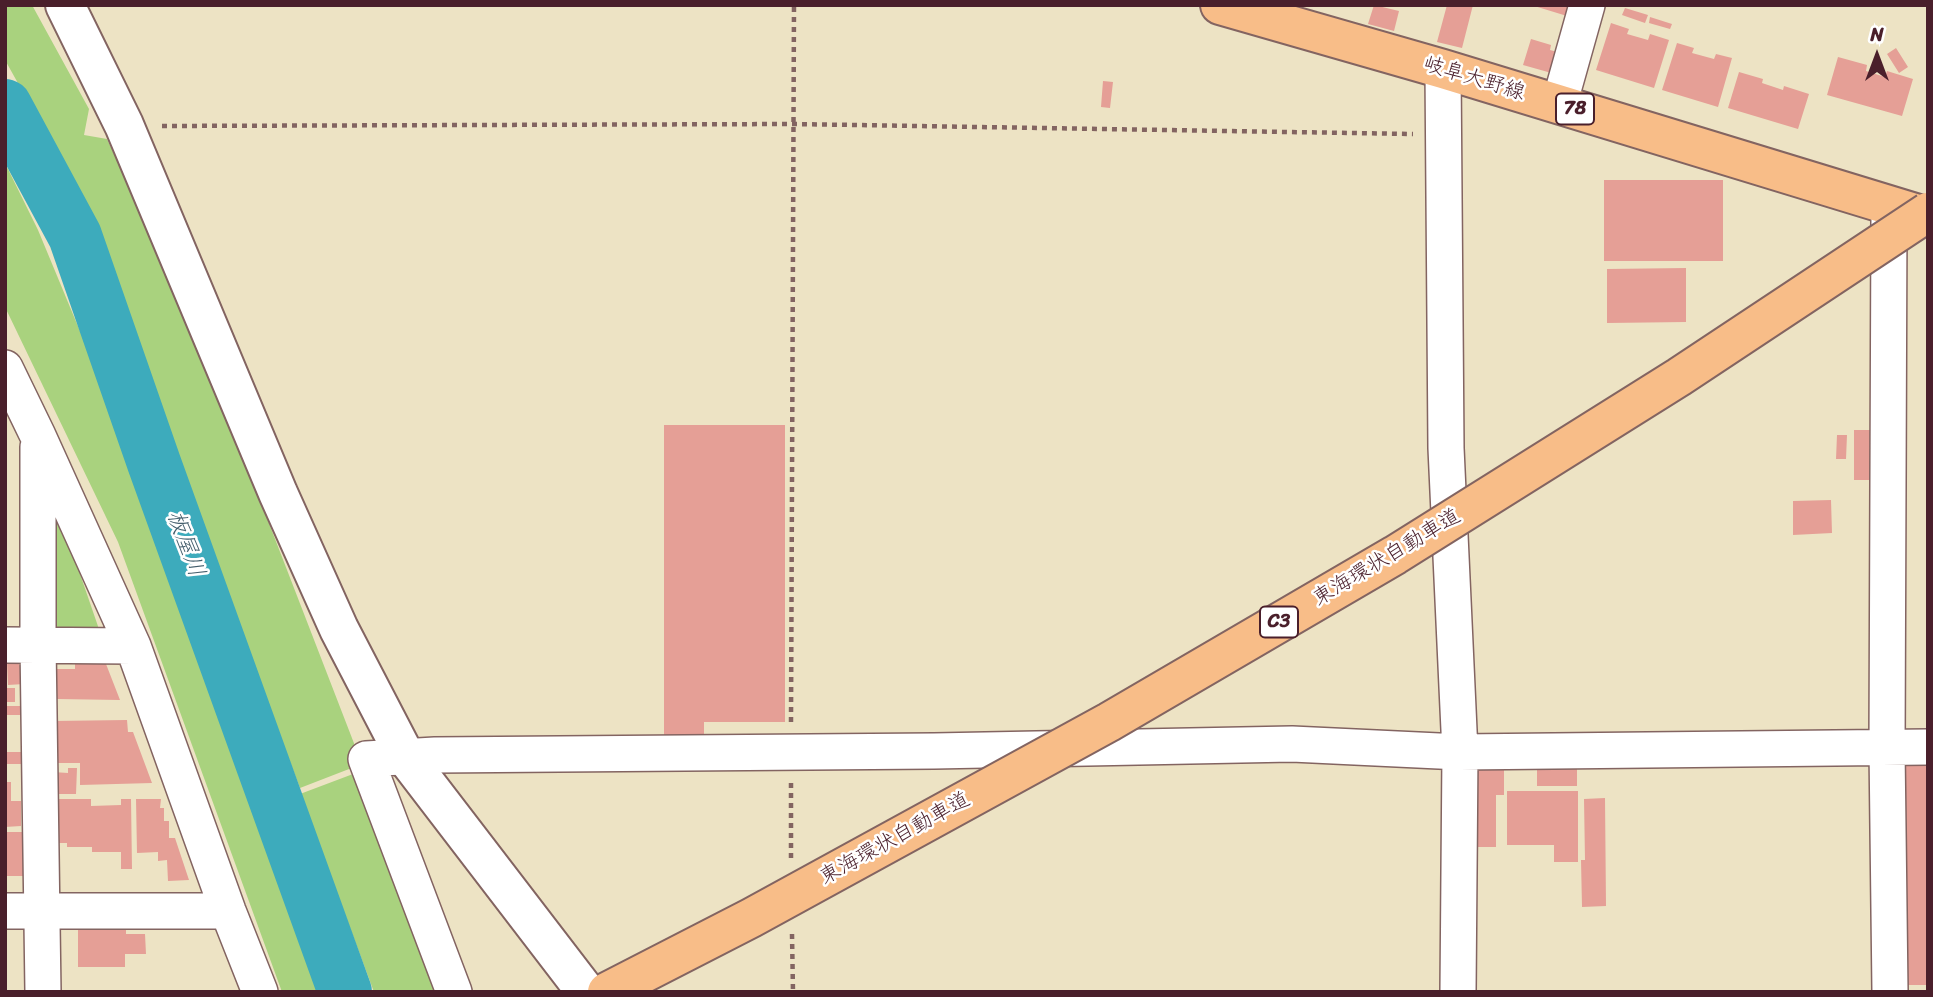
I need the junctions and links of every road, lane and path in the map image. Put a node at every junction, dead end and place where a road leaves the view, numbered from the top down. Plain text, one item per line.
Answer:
1 (65, 5) edge
2 (794, 5) edge
3 (1220, 5) edge
4 (1587, 5) edge
5 (1443, 69) junction
6 (1559, 104) junction
7 (793, 124) junction
8 (124, 125) junction
9 (1442, 135) junction
10 (1889, 205) junction
11 (1928, 215) edge
12 (5, 369) edge
13 (38, 436) junction
14 (22, 645) edge
15 (133, 646) junction
16 (1928, 747) edge
17 (1887, 748) junction
18 (790, 752) junction
19 (1460, 752) junction
20 (405, 756) junction
21 (5, 911) edge
22 (228, 911) junction
23 (42, 912) junction
24 (43, 992) edge
25 (260, 992) edge
26 (454, 992) edge
27 (586, 992) edge
28 (607, 992) edge
29 (1458, 992) edge
30 (1890, 992) edge

1 - 8 street
2 - 7 path
3 - 5 main road, 岐阜大野線 / 78
4 - 6 street
5 - 6 main road, 岐阜大野線 / 78
5 - 9 street
6 - 10 main road, 岐阜大野線 / 78
7 - 8 path
7 - 9 path
7 - 18 path
8 - 20 street
9 - 19 street
10 - 11 main road, 岐阜大野線 / 78
10 - 17 street
11 - 28 main road, 東海環状自動車道 / C3, bridge
12 - 13 street
13 - 14 street
13 - 15 street
14 - 15 street
14 - 23 street
15 - 22 street
16 - 17 street
17 - 19 street
17 - 30 street
18 - 19 street
18 - 20 street
19 - 29 street
20 - 26 street
20 - 27 street
21 - 23 street
22 - 23 street
22 - 25 street
23 - 24 street

